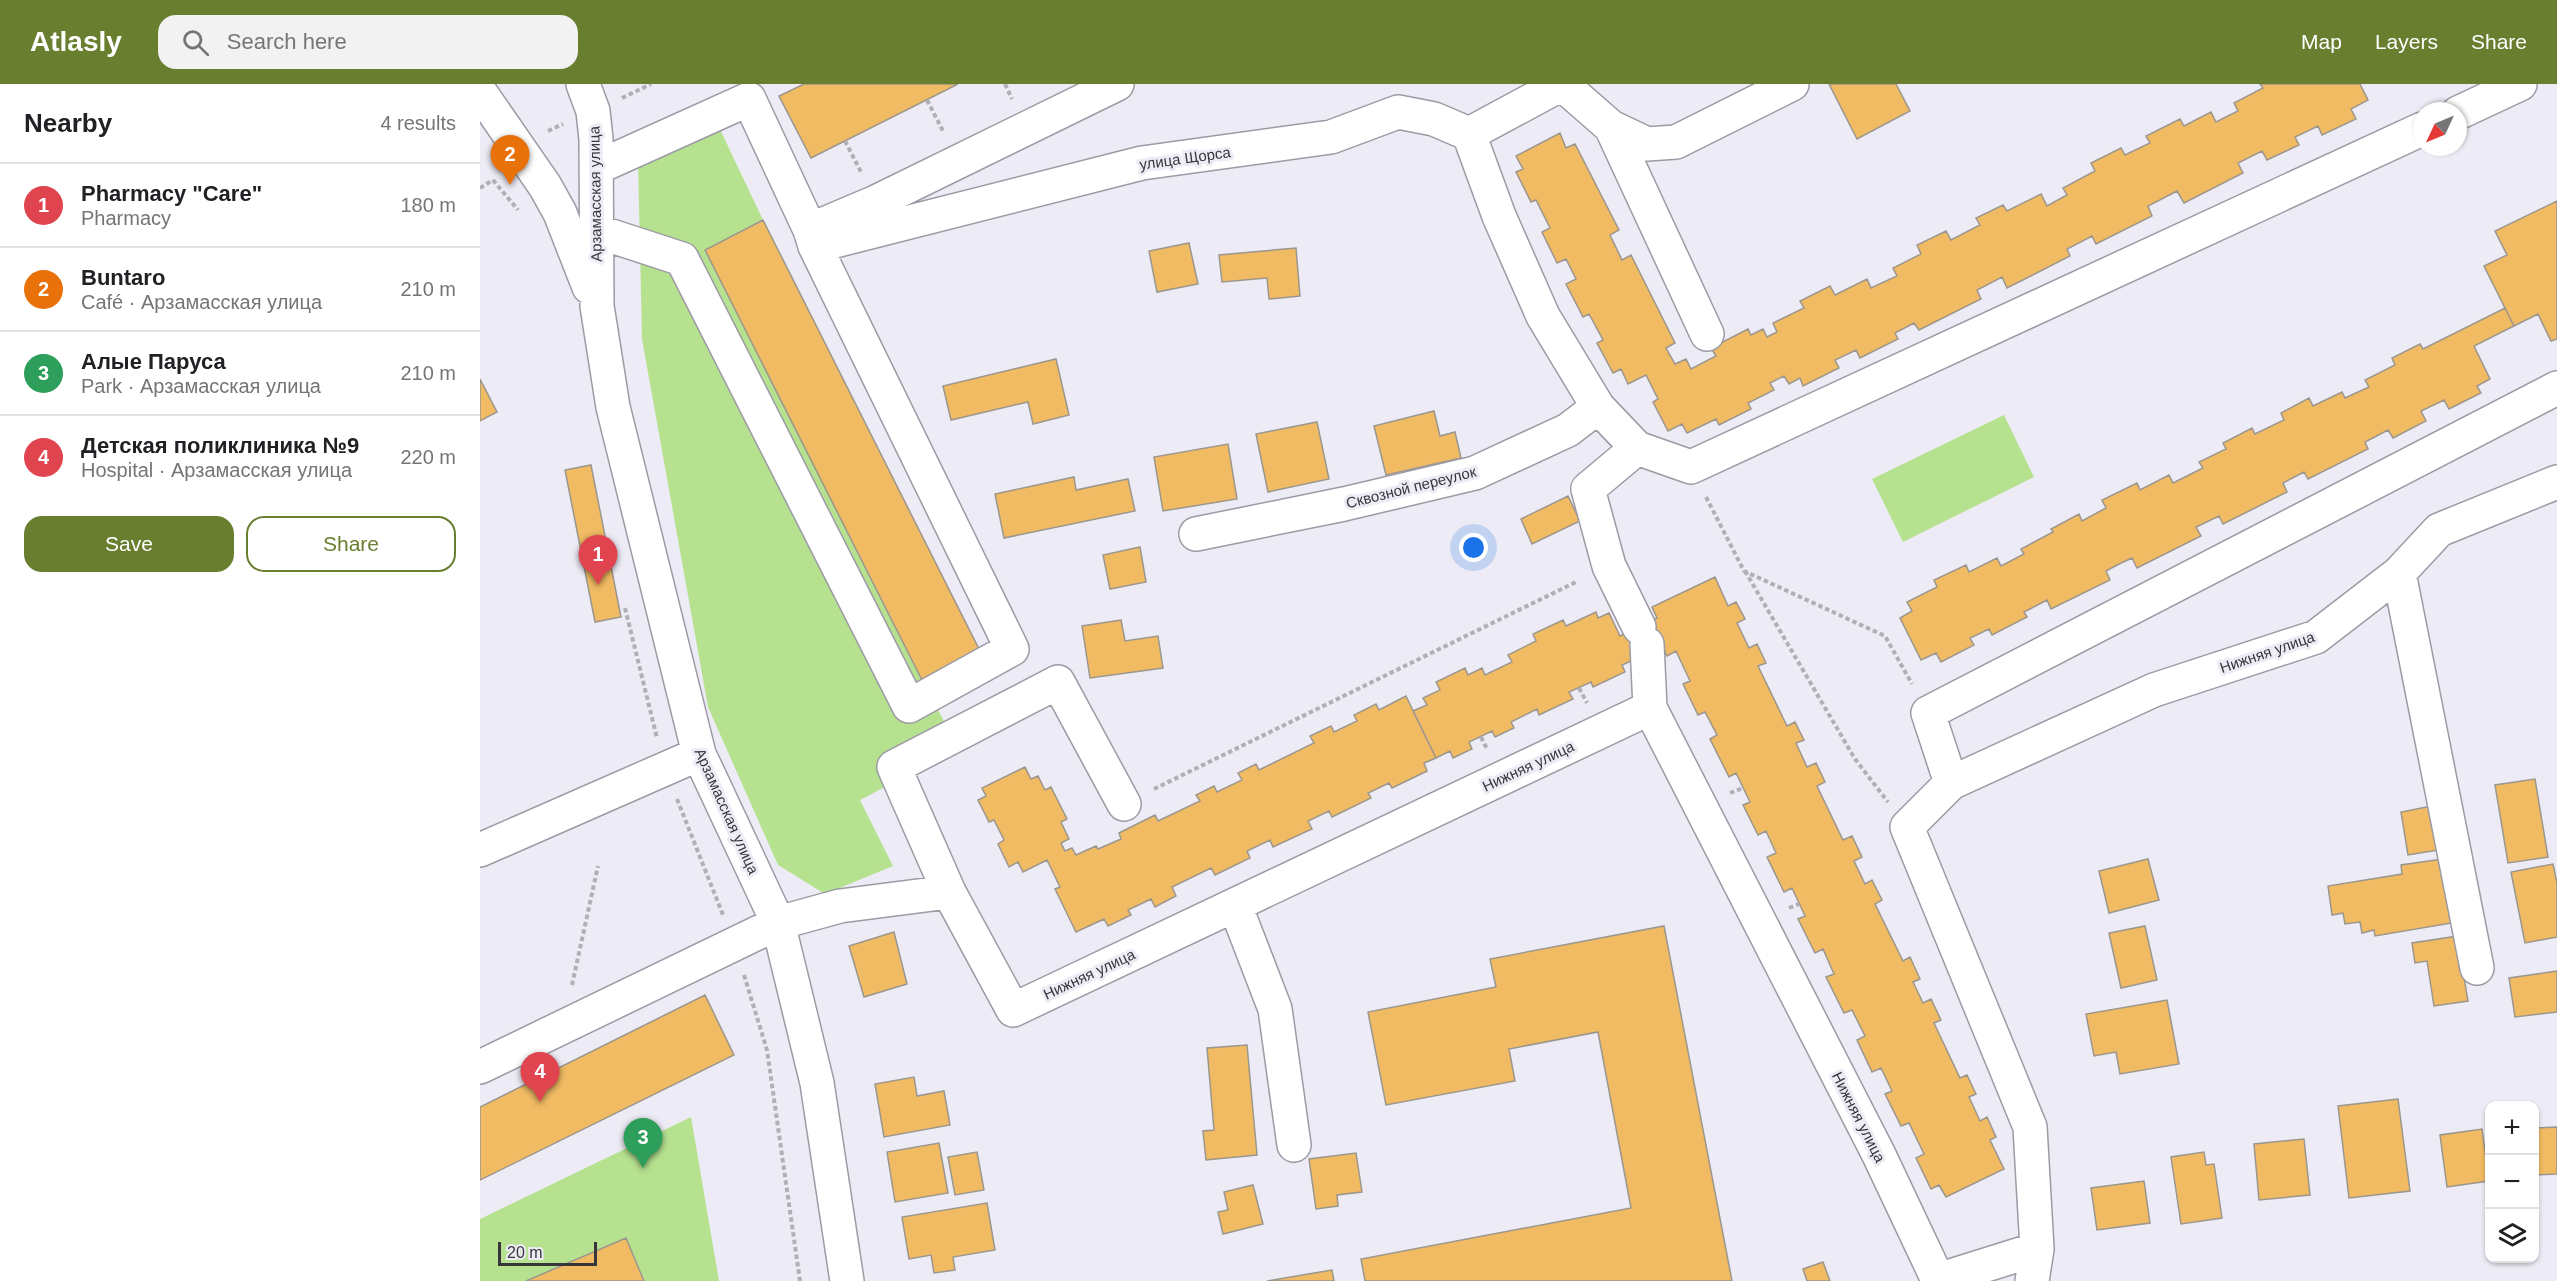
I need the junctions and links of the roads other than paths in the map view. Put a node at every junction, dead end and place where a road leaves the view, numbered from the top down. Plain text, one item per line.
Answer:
1 (583, 84) edge
2 (1117, 84) edge
3 (1792, 84) edge
4 (2520, 84) edge
5 (1562, 85) edge
6 (480, 92) edge
7 (2467, 109) edge
8 (1611, 127) junction
9 (2413, 133) edge
10 (1469, 134) junction
11 (596, 168) junction
12 (596, 231) junction
13 (813, 238) junction
14 (597, 306) junction
15 (1707, 334) dead end
16 (2557, 388) edge
17 (1598, 407) junction
18 (1637, 448) junction
19 (2557, 482) edge
20 (1197, 534) dead end
21 (2399, 573) junction
22 (1650, 708) junction
23 (699, 754) junction
24 (1951, 783) junction
25 (1124, 804) road end
26 (480, 850) edge
27 (949, 892) junction
28 (1235, 905) junction
29 (778, 923) junction
30 (2477, 968) dead end
31 (480, 1066) edge
32 (1294, 1145) dead end
33 (2037, 1249) junction
34 (847, 1281) edge
35 (2032, 1281) edge

1 - 11 street, Арзамасская улица
2 - 13 street
3 - 8 street
4 - 7 street
5 - 8 street
5 - 10 street
6 - 14 street, Арзамасская улица
8 - 15 street
9 - 18 street
10 - 13 street, улица Щорса
10 - 17 street
11 - 12 street, Арзамасская улица
11 - 13 street
12 - 13 street
12 - 14 street, Арзамасская улица
14 - 23 street, Арзамасская улица
16 - 24 street
17 - 18 street
17 - 20 street, Сквозной переулок
18 - 22 street
19 - 21 street, Нижняя улица
21 - 24 street, Нижняя улица
21 - 30 street
22 - 28 street, Нижняя улица
22 - 33 street, Нижняя улица
23 - 26 street
23 - 29 street, Арзамасская улица
24 - 33 street
25 - 27 street
27 - 28 street, Нижняя улица
27 - 29 street
28 - 32 street
29 - 31 street
29 - 34 street, Арзамасская улица
33 - 35 street

